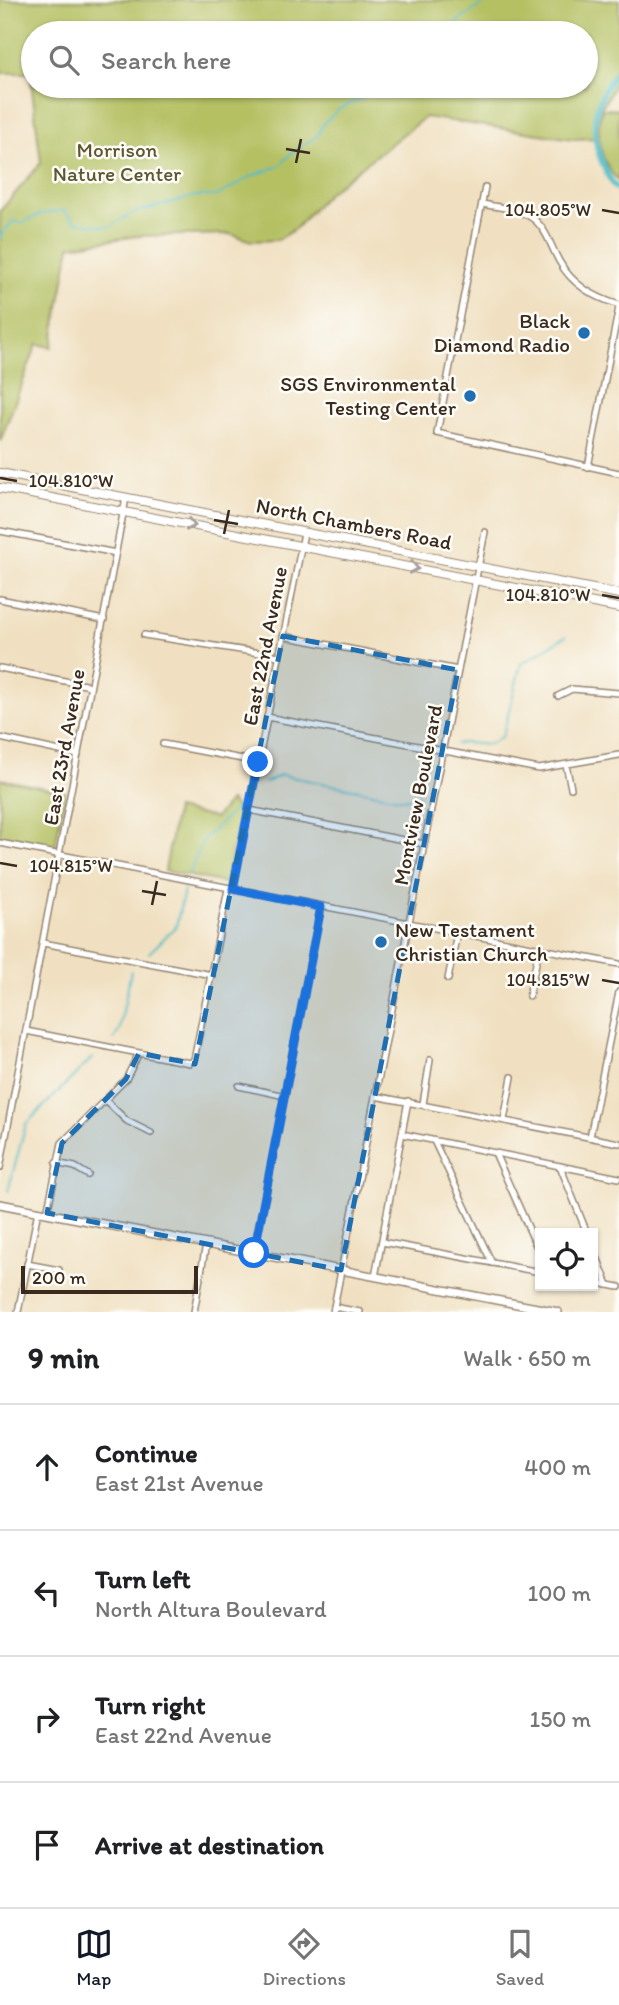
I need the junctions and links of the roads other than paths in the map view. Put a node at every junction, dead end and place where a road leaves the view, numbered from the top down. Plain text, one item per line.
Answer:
1 (485, 187) dead end
2 (482, 204) junction
3 (619, 306) edge
4 (588, 467) junction
5 (0, 473) edge
6 (619, 473) edge
7 (0, 488) edge
8 (126, 498) junction
9 (124, 512) junction
10 (0, 531) edge
11 (485, 532) dead end
12 (304, 533) junction
13 (302, 547) junction
14 (116, 554) junction
15 (479, 566) junction
16 (476, 581) junction
17 (619, 593) edge
18 (0, 599) edge
19 (619, 608) edge
20 (104, 620) junction
21 (144, 635) dead end
22 (284, 636) junction
23 (279, 656) junction
24 (0, 668) edge
25 (458, 670) junction
26 (90, 686) junction
27 (619, 693) edge
28 (558, 696) dead end
29 (267, 717) junction
30 (0, 738) edge
31 (163, 744) dead end
32 (442, 753) junction
33 (78, 755) junction
34 (619, 755) edge
35 (258, 762) junction
36 (566, 765) junction
37 (571, 788) dead end
38 (249, 810) junction
39 (0, 843) edge
40 (424, 844) junction
41 (60, 855) junction
42 (231, 889) junction
43 (321, 907) junction
44 (409, 923) junction
45 (457, 933) junction
46 (43, 943) junction
47 (538, 949) junction
48 (619, 964) edge
49 (212, 975) junction
50 (448, 979) dead end
51 (619, 992) edge
52 (529, 996) dead end
53 (26, 1031) junction
54 (139, 1053) junction
55 (430, 1060) dead end
56 (512, 1077) dead end
57 (239, 1086) dead end
58 (285, 1096) junction
59 (375, 1096) junction
60 (105, 1100) junction
61 (408, 1101) junction
62 (424, 1104) junction
63 (504, 1120) junction
64 (151, 1133) dead end
65 (402, 1134) junction
66 (590, 1137) junction
67 (434, 1141) junction
68 (619, 1143) edge
69 (495, 1153) junction
70 (56, 1163) junction
71 (560, 1166) junction
72 (0, 1167) edge
73 (88, 1175) dead end
74 (619, 1179) edge
75 (0, 1204) edge
76 (38, 1211) junction
77 (47, 1213) junction
78 (585, 1228) edge
79 (382, 1242) junction
80 (535, 1243) edge
81 (206, 1244) junction
82 (254, 1253) junction
83 (598, 1260) edge
84 (492, 1263) junction
85 (27, 1264) junction
86 (59, 1270) dead end
87 (341, 1270) junction
88 (535, 1271) edge
89 (375, 1277) junction
90 (598, 1283) edge
91 (608, 1285) junction
92 (619, 1287) edge
93 (333, 1309) edge
94 (18, 1312) edge
95 (194, 1312) edge
96 (360, 1312) edge
97 (558, 1312) edge

1 - 2 street
2 - 3 street
2 - 4 street
3 - 4 street
4 - 6 street
5 - 8 main road, North Chambers Road
7 - 9 main road, North Chambers Road
8 - 9 street, East 23rd Avenue
8 - 12 main road, North Chambers Road
9 -> 13 main road, North Chambers Road
9 - 14 street, East 23rd Avenue
10 - 14 street
11 - 15 street, Montview Boulevard
12 - 13 street, East 22nd Avenue
12 - 15 main road, North Chambers Road
13 -> 16 main road, North Chambers Road
13 - 22 street, East 22nd Avenue
14 - 20 street, East 23rd Avenue
15 - 16 street, Montview Boulevard
15 - 17 main road, North Chambers Road
16 - 19 main road, North Chambers Road
16 - 25 street, Montview Boulevard
18 - 20 street
20 - 26 street, East 23rd Avenue
21 - 23 street
22 - 23 street, East 22nd Avenue
22 - 25 street
23 - 29 street, East 22nd Avenue
24 - 26 street
25 - 32 street, Montview Boulevard
26 - 33 street, East 23rd Avenue
27 - 28 street
29 - 32 street
29 - 35 street, East 22nd Avenue
30 - 33 street
31 - 35 street
32 - 36 street
32 - 40 street, Montview Boulevard
33 - 41 street, East 23rd Avenue
34 - 36 street
35 - 38 street, East 22nd Avenue
36 - 37 street
38 - 40 street
38 - 42 street, East 22nd Avenue
39 - 41 street
40 - 44 street, Montview Boulevard
41 - 42 street
41 - 46 street, East 23rd Avenue
42 - 43 street
42 - 49 street, East 22nd Avenue
43 - 44 street
43 - 58 street
44 - 45 street
44 - 59 street, Montview Boulevard
45 - 47 street
45 - 50 street
46 - 49 street
46 - 53 street, East 23rd Avenue
47 - 48 street
47 - 52 street
49 - 54 street, East 22nd Avenue
51 - 66 street
53 - 54 street
53 - 72 street, East 23rd Avenue
54 - 60 street
55 - 62 street
56 - 63 street
57 - 58 street
58 - 82 street
59 - 61 street
59 - 87 street, Montview Boulevard
60 - 64 street
60 - 70 street
61 - 62 street
61 - 65 street
62 - 63 street
63 - 66 street
65 - 67 street
65 - 79 street
66 - 68 street
67 - 69 street
67 - 84 street
69 - 71 street
69 - 80 street
70 - 73 street
70 - 77 street
71 - 74 street
71 - 78 street
75 - 76 street
76 - 77 street
76 - 85 street
77 - 81 street
79 - 84 street
79 - 89 street
81 - 82 street
81 - 95 street
82 - 87 street
83 - 91 street
84 - 88 street
85 - 86 street
85 - 94 street
87 - 89 street
87 - 93 street, Montview Boulevard
89 - 97 street
90 - 91 street
91 - 92 street
93 - 96 street

